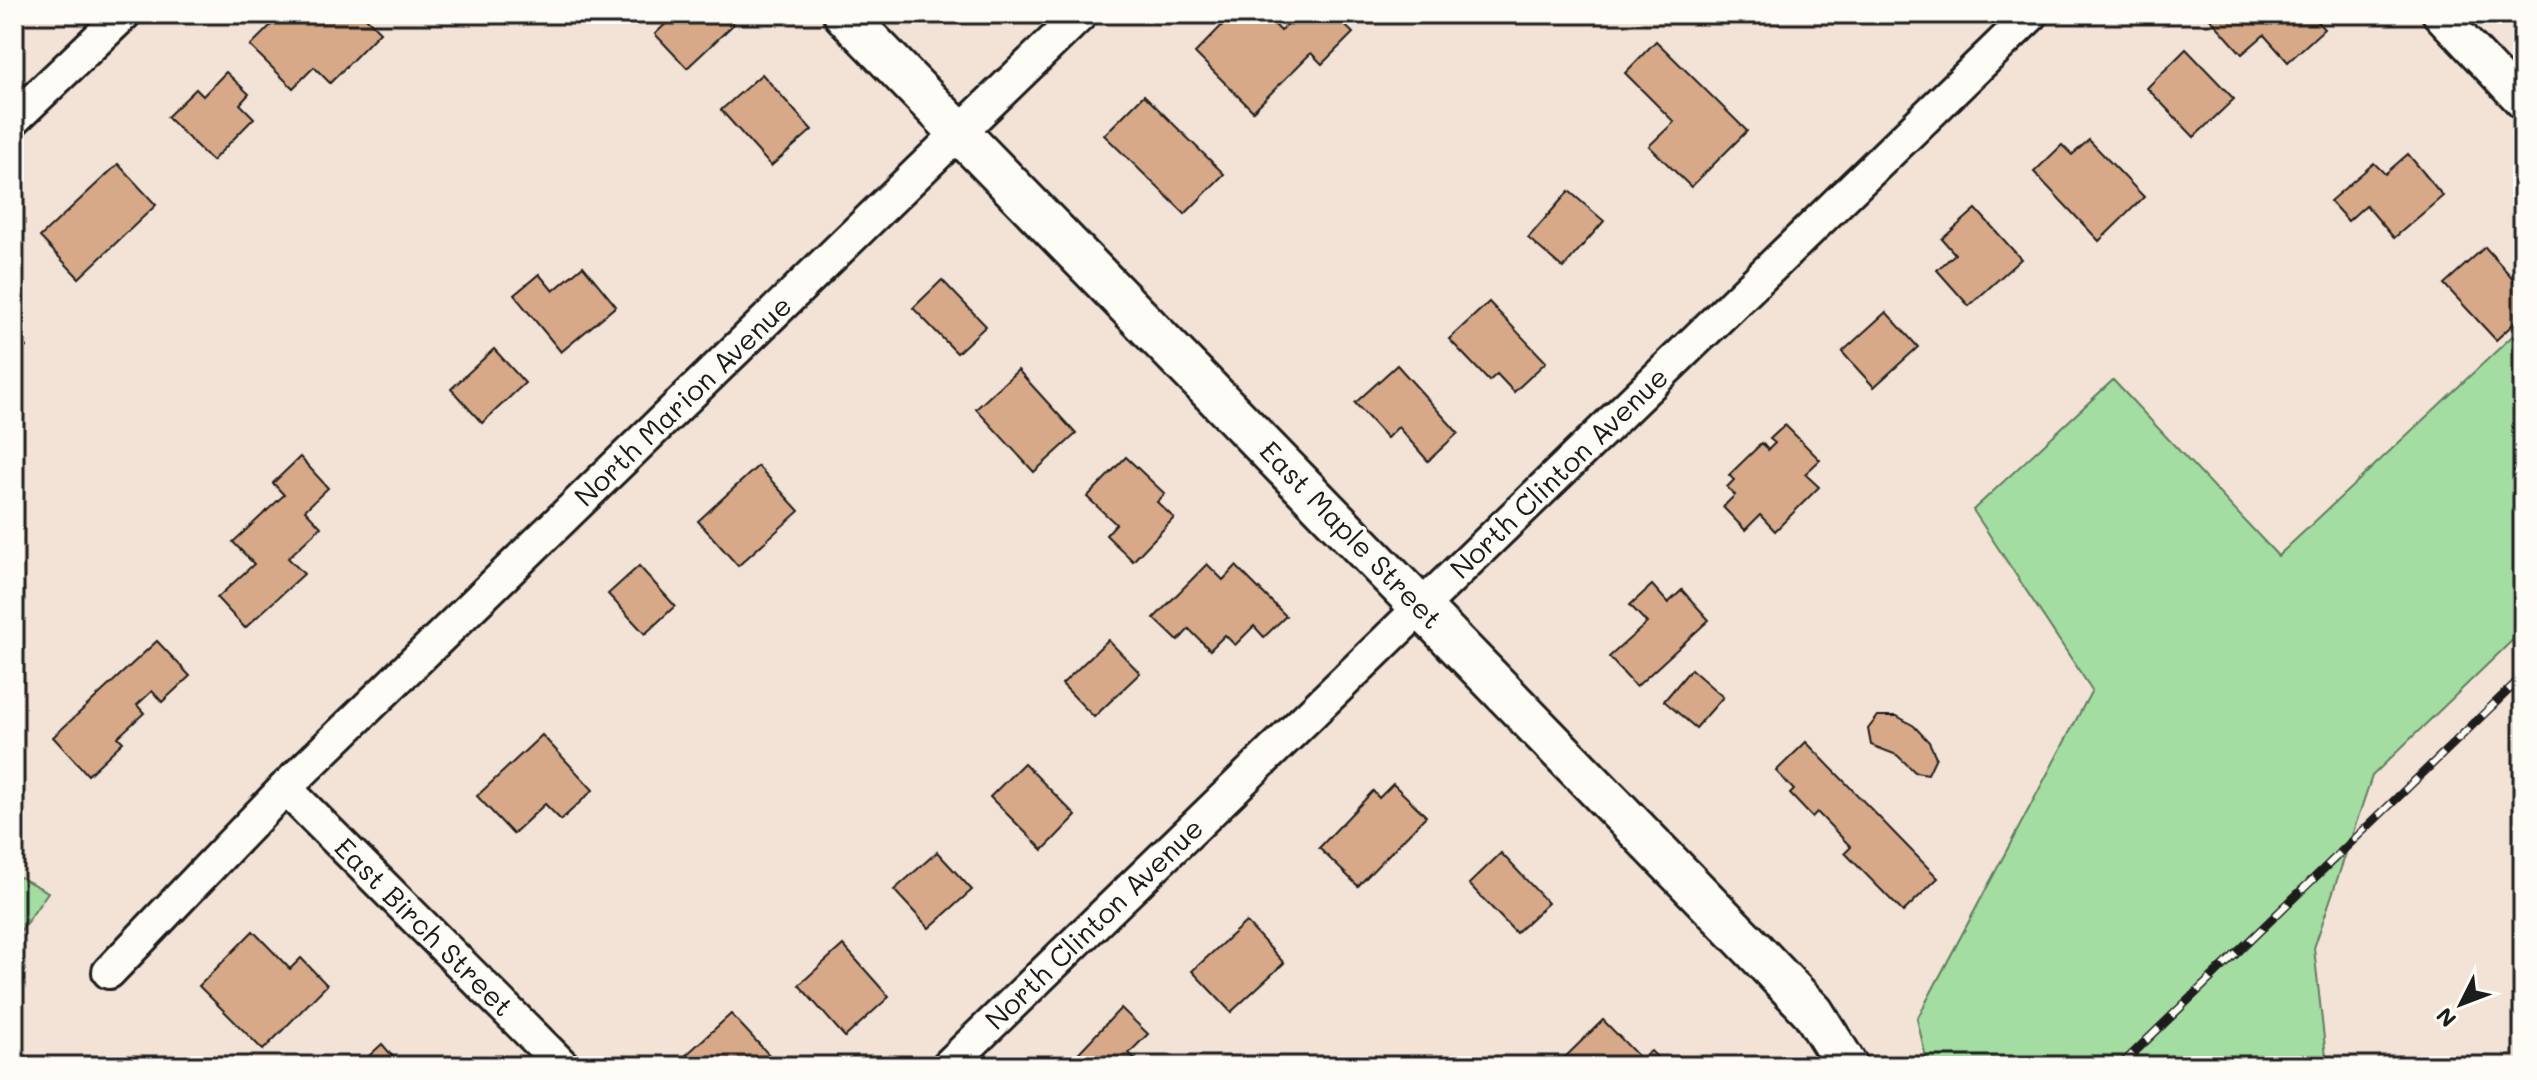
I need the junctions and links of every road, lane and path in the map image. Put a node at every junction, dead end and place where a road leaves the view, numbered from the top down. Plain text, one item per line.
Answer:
1 (124, 14) edge
2 (844, 14) edge
3 (1081, 14) edge
4 (2032, 14) edge
5 (2439, 14) edge
6 (2523, 103) edge
7 (14, 119) edge
8 (959, 133) junction
9 (1420, 607) junction
10 (285, 788) junction
11 (109, 972) dead end
12 (563, 1066) edge
13 (948, 1066) edge
14 (1847, 1066) edge

1 - 7 street
2 - 8 street, East Maple Street
3 - 8 street, North Marion Avenue
4 - 9 street, North Clinton Avenue
5 - 6 street
8 - 9 street, East Maple Street
8 - 10 street, North Marion Avenue
9 - 13 street, North Clinton Avenue
9 - 14 street, East Maple Street
10 - 11 street, North Marion Avenue
10 - 12 street, East Birch Street

